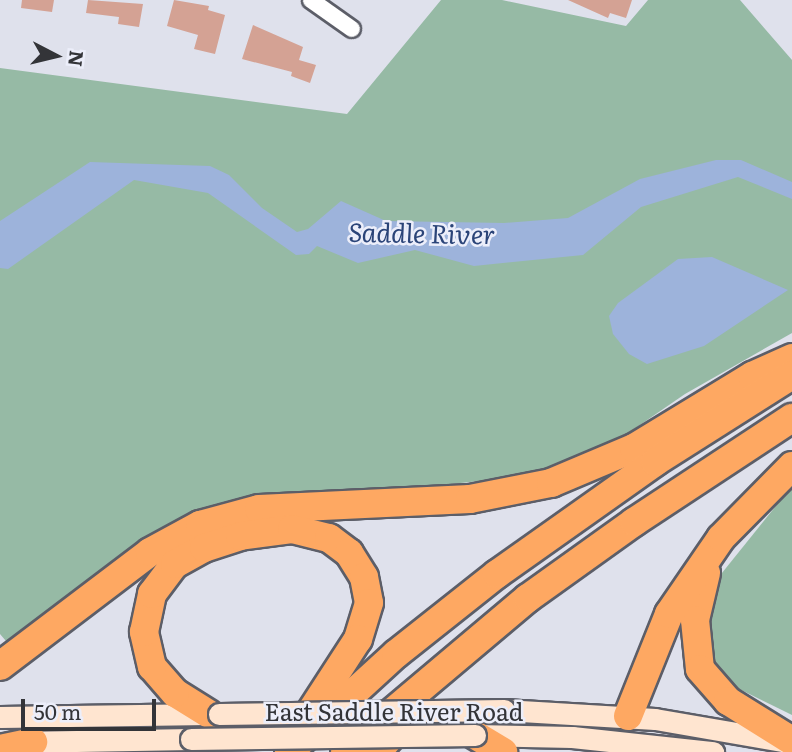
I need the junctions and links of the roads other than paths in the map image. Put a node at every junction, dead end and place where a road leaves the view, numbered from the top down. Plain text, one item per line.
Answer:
1 (311, 0) edge
2 (352, 29) dead end
3 (792, 358) edge
4 (792, 375) edge
5 (792, 418) edge
6 (792, 466) edge
7 (721, 538) junction
8 (475, 639) junction
9 (0, 666) edge
10 (214, 714) junction
11 (0, 717) edge
12 (475, 735) junction
13 (620, 736) edge
14 (0, 742) edge
15 (33, 742) junction
16 (792, 742) edge
17 (0, 749) edge
18 (286, 752) edge
19 (345, 752) edge
20 (377, 752) edge
21 (503, 752) edge
22 (713, 752) edge

1 - 2 street
3 - 9 highway
4 - 18 highway
5 - 8 highway
6 - 7 highway
7 - 13 highway
7 - 16 highway
8 - 19 highway
8 - 20 highway
10 - 11 main road
10 - 13 main road, bridge
10 - 18 highway
12 - 13 main road, East Saddle River Road
12 - 15 main road, East Saddle River Road, bridge
12 - 21 highway
13 - 16 main road, East Saddle River Road
13 - 22 main road, East Saddle River Road
14 - 15 main road, East Saddle River Road
15 - 17 highway

